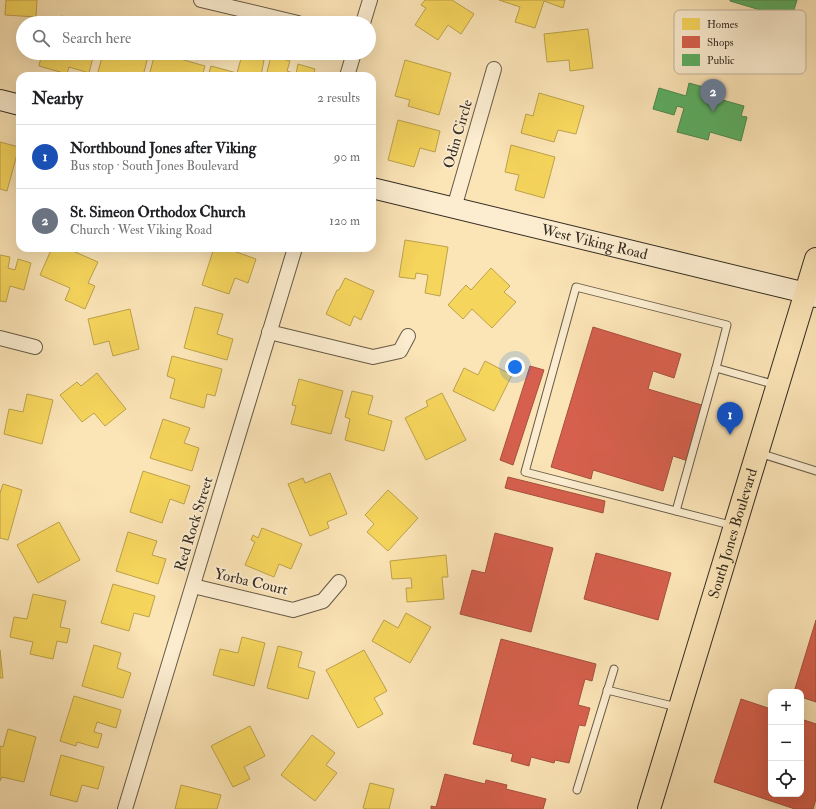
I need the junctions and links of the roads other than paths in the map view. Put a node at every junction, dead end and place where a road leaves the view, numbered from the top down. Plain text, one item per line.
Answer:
1 (201, 0) edge
2 (370, 0) edge
3 (268, 16) edge
4 (365, 16) edge
5 (352, 60) edge
6 (494, 69) dead end
7 (348, 72) edge
8 (0, 100) edge
9 (16, 104) edge
10 (376, 189) edge
11 (454, 208) junction
12 (294, 252) edge
13 (816, 259) edge
14 (811, 295) edge
15 (270, 332) junction
16 (408, 336) dead end
17 (0, 338) edge
18 (35, 347) dead end
19 (716, 368) junction
20 (778, 386) junction
21 (757, 453) junction
22 (816, 471) edge
23 (676, 511) junction
24 (735, 526) junction
25 (339, 582) dead end
26 (193, 586) junction
27 (614, 669) dead end
28 (607, 690) junction
29 (680, 707) junction
30 (577, 790) dead end
31 (654, 808) edge
32 (125, 809) edge

1 - 3 street
2 - 4 street
5 - 7 street
6 - 11 street, Odin Circle
8 - 9 street
10 - 11 street, West Viking Road
11 - 14 street, West Viking Road
12 - 15 street, Red Rock Street
13 - 14 main road, South Jones Boulevard
14 - 20 main road, South Jones Boulevard
15 - 16 street
15 - 26 street, Red Rock Street
17 - 18 street
19 - 20 lane
19 - 23 lane
19 - 23 lane
20 - 21 main road, South Jones Boulevard
21 - 22 lane
21 - 24 main road, South Jones Boulevard
23 - 24 lane
24 - 29 main road, South Jones Boulevard
25 - 26 street, Yorba Court
26 - 32 street, Red Rock Street
27 - 28 lane
28 - 29 lane
28 - 30 lane
29 - 31 main road, South Jones Boulevard

